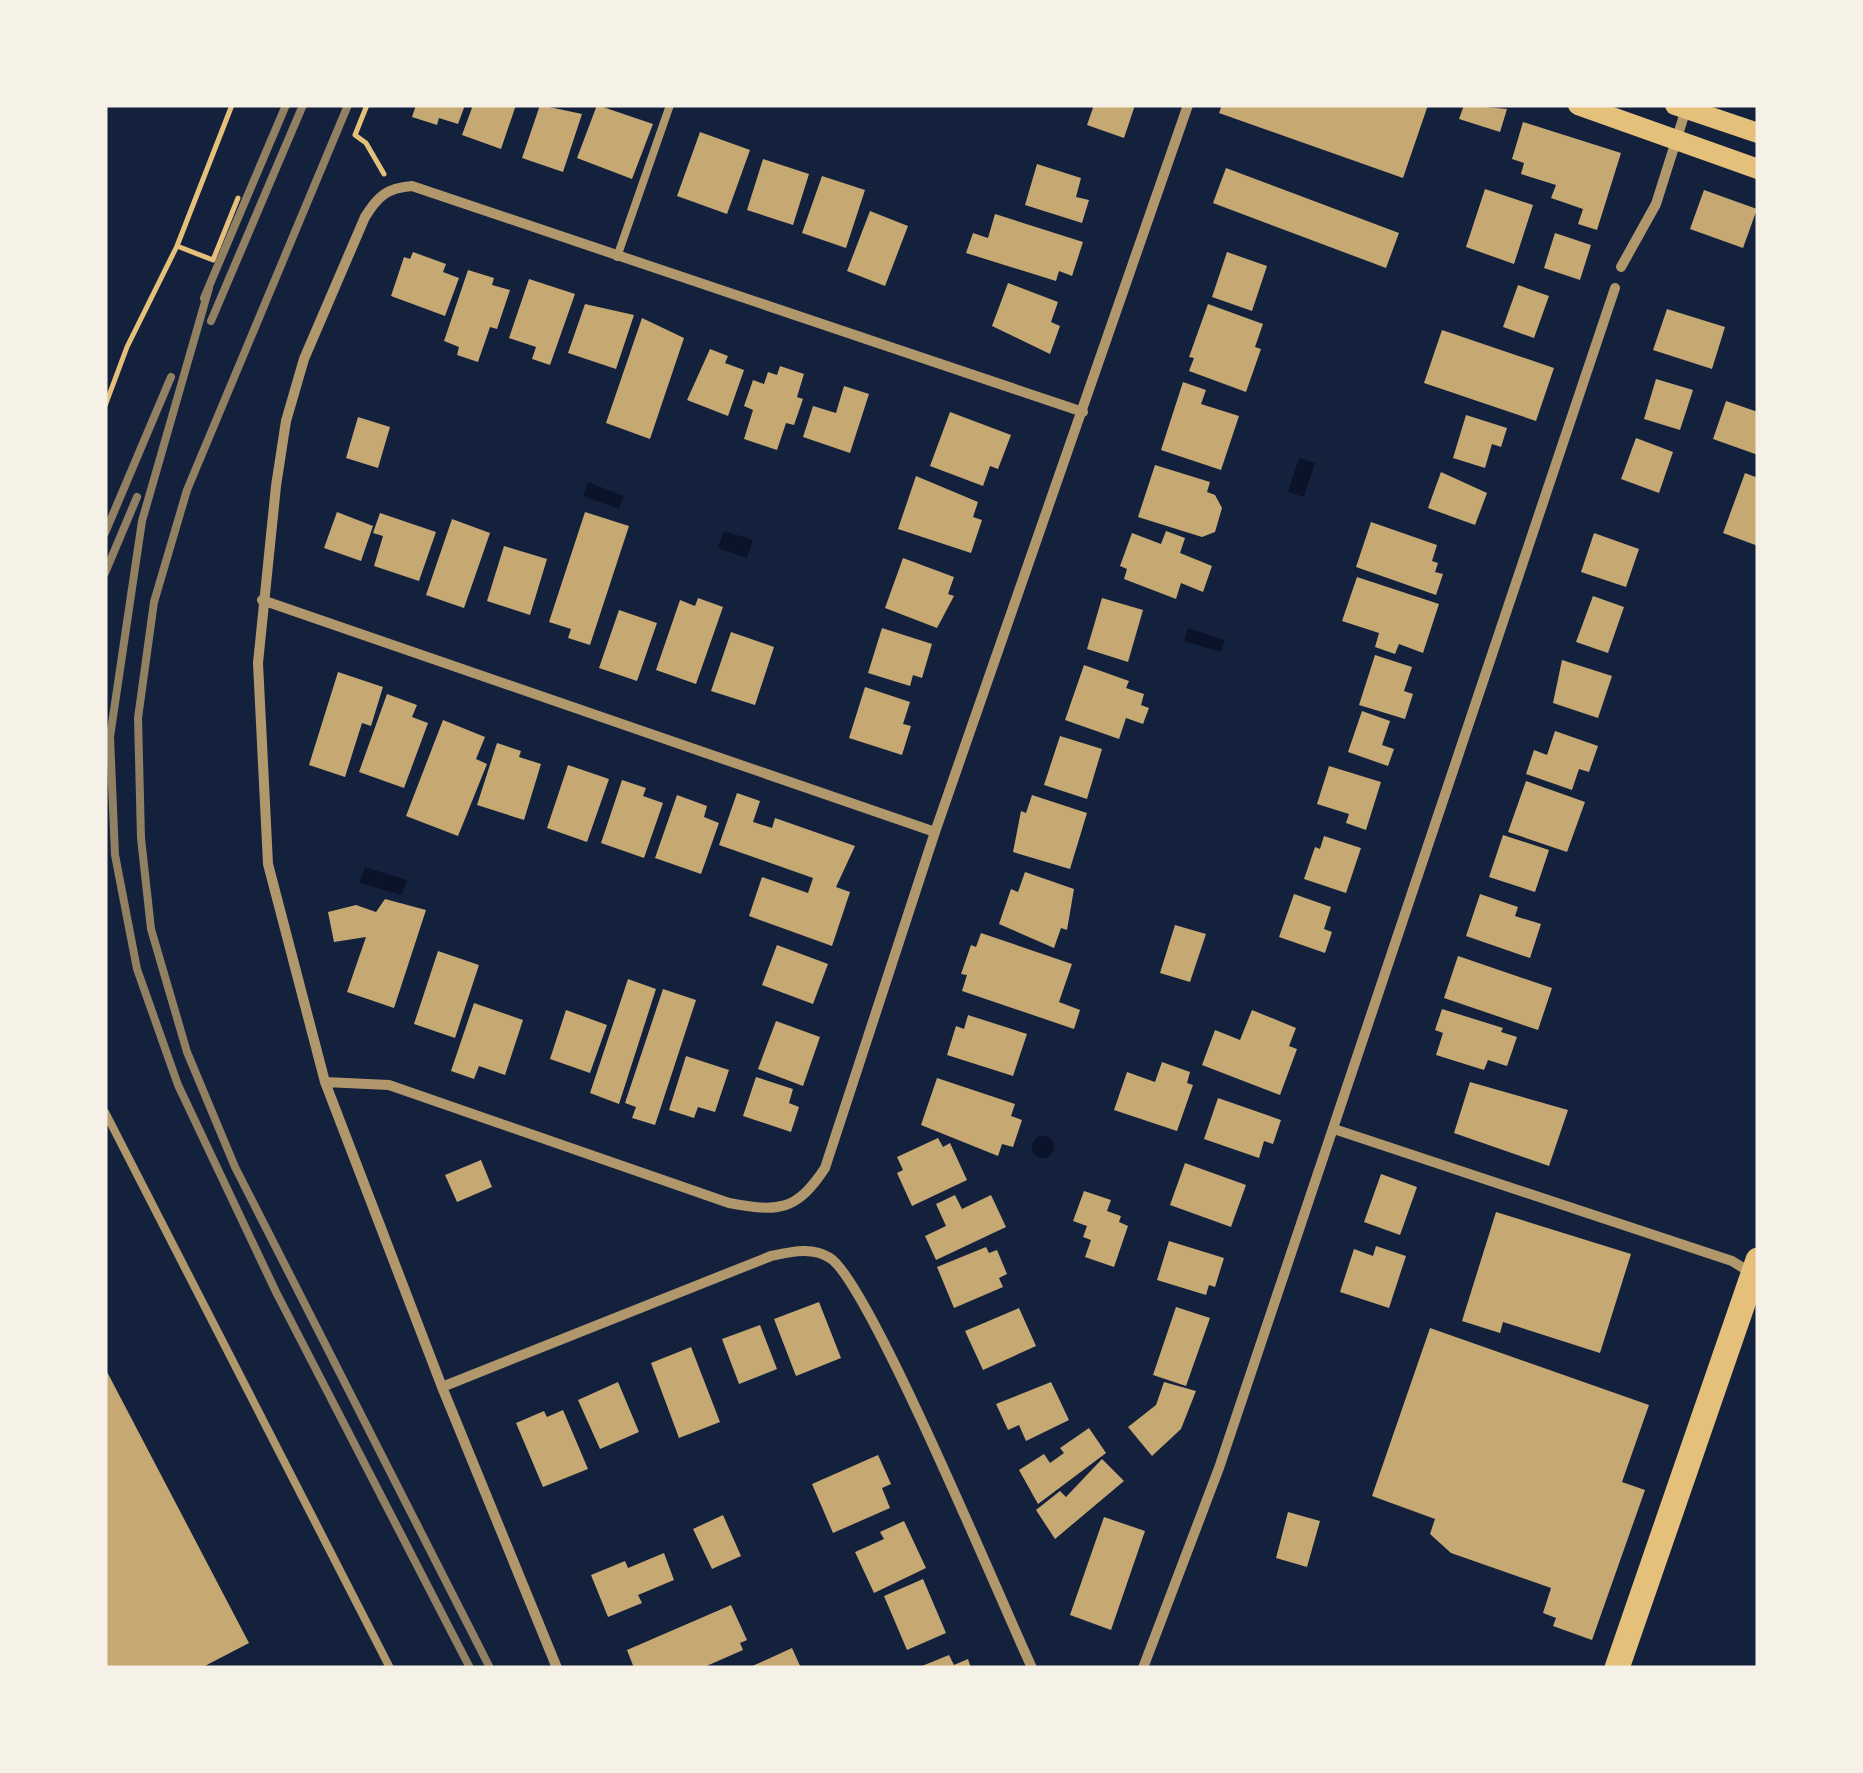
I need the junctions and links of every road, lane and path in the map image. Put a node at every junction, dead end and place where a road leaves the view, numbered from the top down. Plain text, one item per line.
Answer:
1 (232, 105) edge
2 (367, 105) edge
3 (670, 105) edge
4 (1188, 105) edge
5 (1578, 105) edge
6 (1682, 106) edge
7 (1758, 133) edge
8 (1675, 140) junction
9 (1758, 169) edge
10 (391, 188) junction
11 (238, 198) dead end
12 (176, 246) junction
13 (617, 256) junction
14 (1621, 266) dead end
15 (1615, 288) dead end
16 (114, 381) junction
17 (105, 386) edge
18 (105, 406) edge
19 (1083, 412) junction
20 (262, 600) junction
21 (935, 832) junction
22 (325, 1082) junction
23 (105, 1112) edge
24 (1334, 1129) junction
25 (1756, 1270) edge
26 (442, 1387) junction
27 (390, 1668) edge
28 (557, 1668) edge
29 (1032, 1668) edge
30 (1144, 1668) edge
31 (1617, 1668) edge

1 - 12 path
2 - 10 path
3 - 13 lane
4 - 19 street
5 - 8 main road
6 - 7 main road
6 - 8 street
8 - 9 main road
8 - 14 street
10 - 13 street
10 - 20 street
11 - 12 path
12 - 16 path
13 - 19 street
15 - 24 street
16 - 17 path
16 - 18 path
19 - 21 street
20 - 21 street
20 - 22 street
21 - 22 street
22 - 26 street
23 - 27 lane
24 - 25 street
24 - 30 street
25 - 31 highway
26 - 28 street
26 - 29 street

